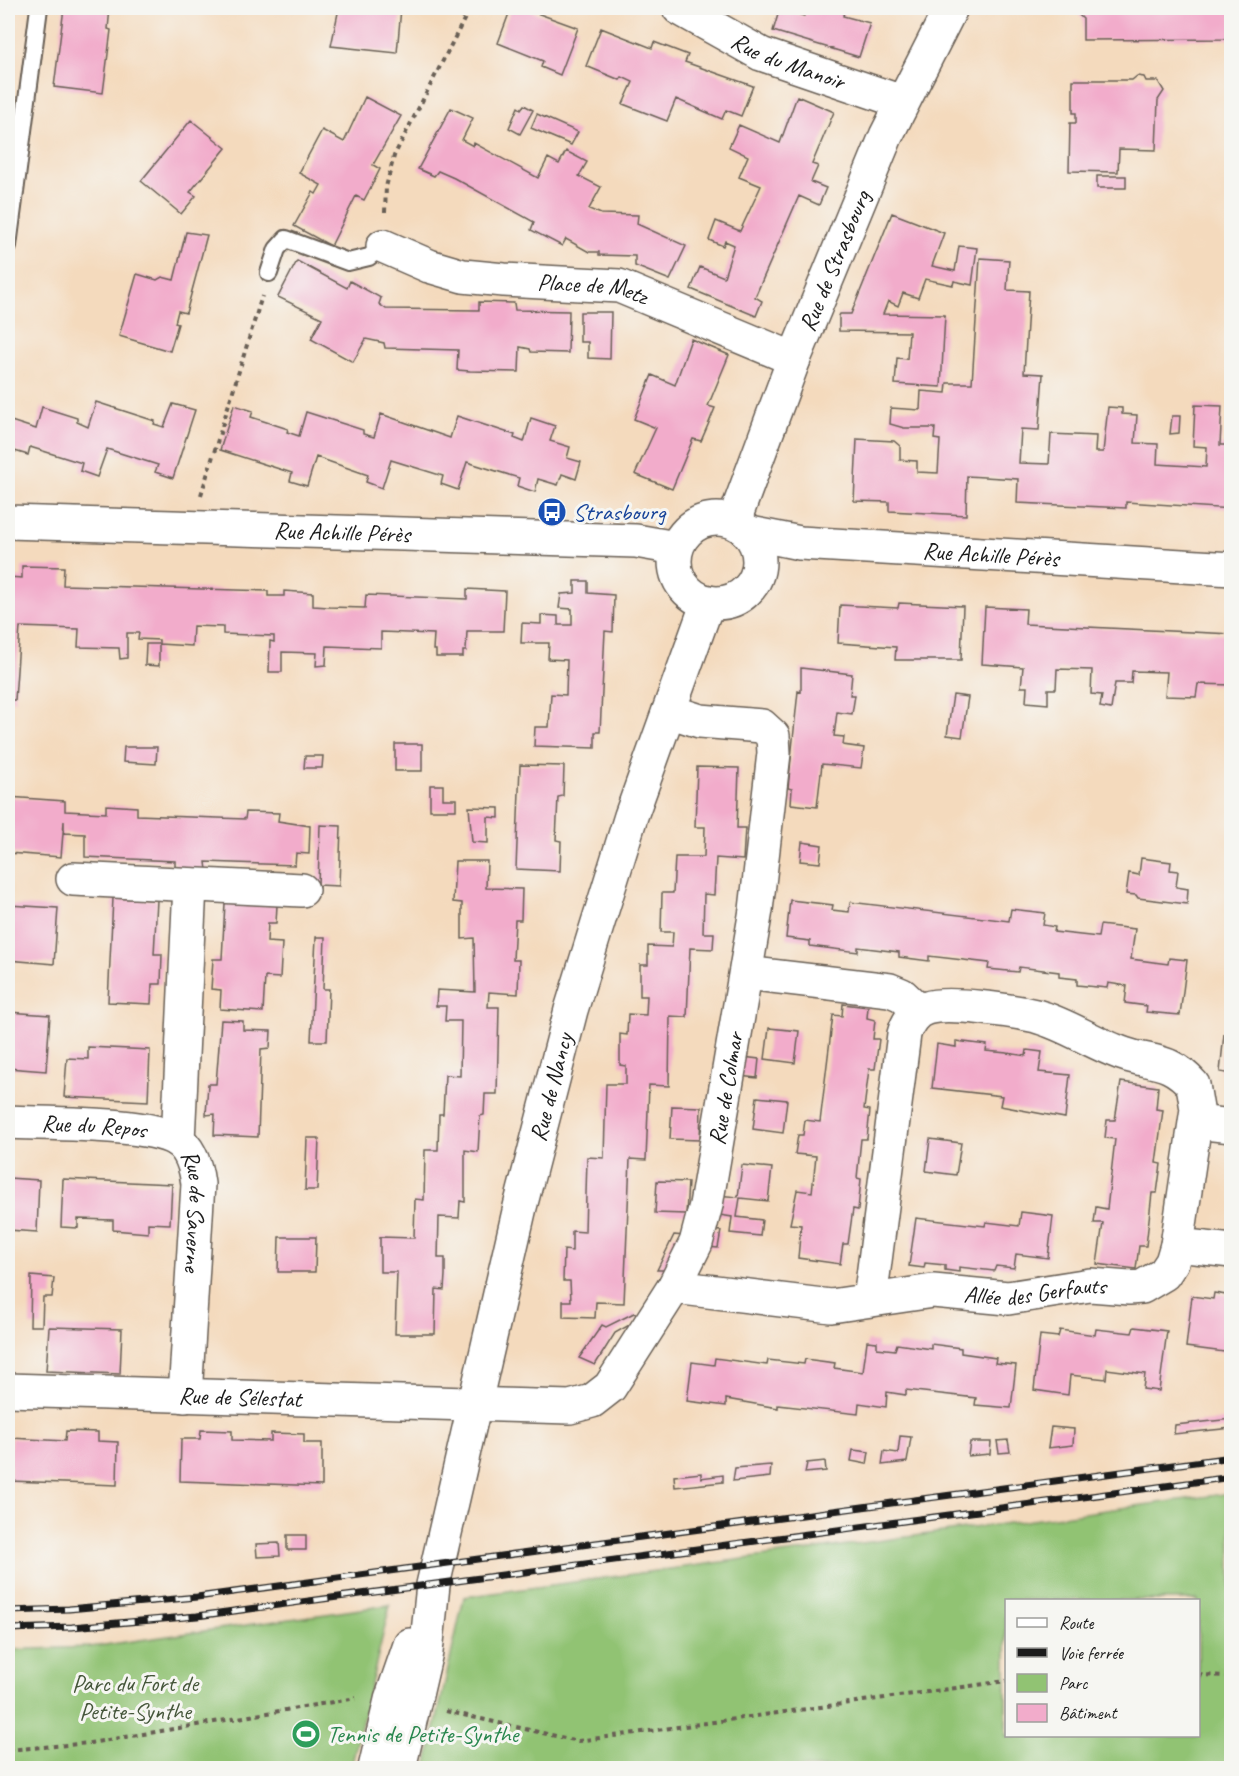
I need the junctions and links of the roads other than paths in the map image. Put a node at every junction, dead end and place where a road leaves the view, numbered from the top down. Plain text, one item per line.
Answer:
1 (39, 8) edge
2 (679, 8) edge
3 (951, 8) edge
4 (902, 102) junction
5 (8, 246) edge
6 (383, 246) joint
7 (269, 273) road end
8 (794, 358) junction
9 (8, 522) edge
10 (742, 527) junction
11 (676, 548) junction
12 (1232, 569) edge
13 (708, 602) junction
14 (669, 711) junction
15 (73, 879) dead end
16 (190, 885) junction
17 (302, 890) dead end
18 (746, 973) junction
19 (919, 1011) junction
20 (8, 1122) edge
21 (1196, 1122) junction
22 (1232, 1126) edge
23 (178, 1141) junction
24 (1177, 1245) junction
25 (1232, 1251) edge
26 (674, 1287) junction
27 (870, 1300) junction
28 (8, 1390) edge
29 (185, 1396) junction
30 (474, 1403) junction
31 (403, 1702) junction
32 (375, 1768) edge
33 (399, 1768) edge

1 - 5 lane
2 - 4 street, Rue du Manoir
3 - 4 street, Rue de Strasbourg
4 - 8 street, Rue de Strasbourg
6 - 7 lane
6 - 8 street, Place de Metz
8 - 10 street, Rue de Strasbourg
9 - 11 street, Rue Achille Pérès
10 - 11 street
10 - 12 street, Rue Achille Pérès
10 - 13 street
11 - 13 street
13 - 14 street, Rue de Nancy
14 - 18 street, Rue de Colmar
14 - 30 street, Rue de Nancy
15 - 16 street
16 - 17 street
16 - 23 street, Rue de Saverne
18 - 19 street
18 - 26 street, Rue de Colmar
19 - 21 street, Allée des Gerfauts
19 - 27 street
20 - 23 street, Rue du Repos
21 - 22 street
21 - 24 street, Allée des Gerfauts
23 - 29 street, Rue de Saverne
24 - 25 street
24 - 27 street, Allée des Gerfauts
26 - 27 street, Allée des Gerfauts
26 - 30 street, Rue de Colmar
28 - 29 street, Rue de Sélestat
29 - 30 street, Rue de Sélestat
30 - 31 street, Rue de Nancy
31 - 32 street, Rue de Nancy
31 - 33 street, Rue de Nancy

